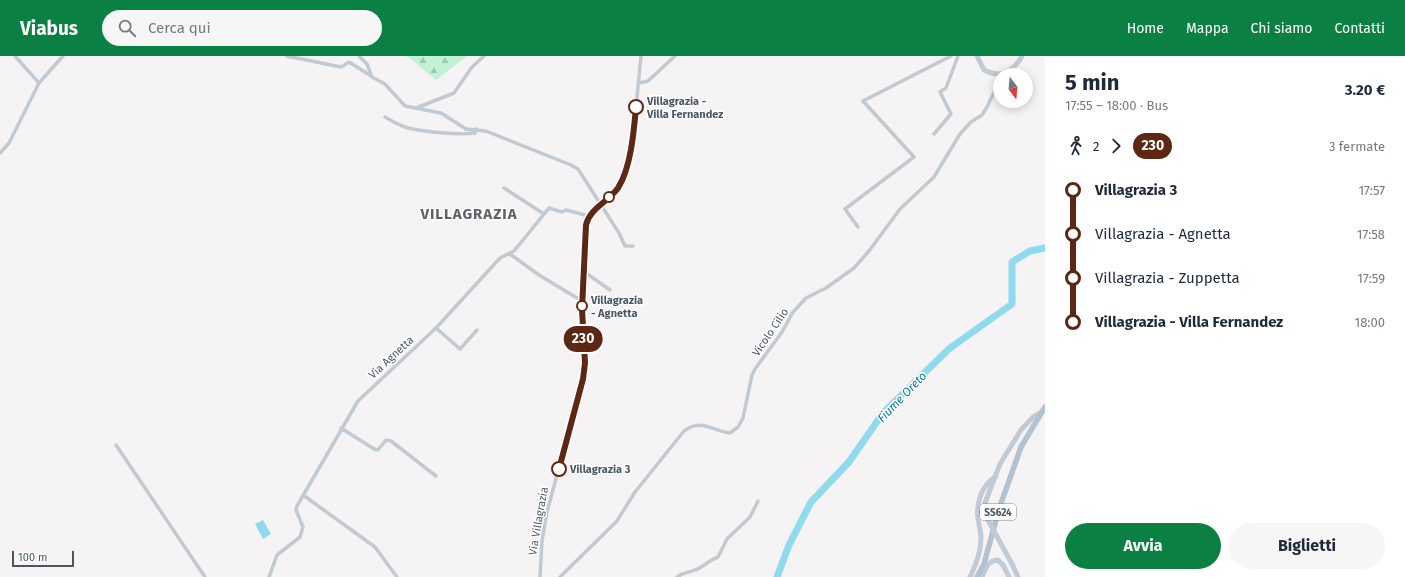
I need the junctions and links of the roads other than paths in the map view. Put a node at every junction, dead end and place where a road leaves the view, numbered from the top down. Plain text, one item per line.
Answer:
1 (15, 56) edge
2 (63, 56) edge
3 (287, 56) edge
4 (359, 56) edge
5 (484, 56) edge
6 (641, 56) edge
7 (674, 56) edge
8 (951, 56) edge
9 (958, 56) edge
10 (977, 56) edge
11 (1022, 56) edge
12 (1013, 68) edge
13 (993, 74) edge
14 (372, 76) junction
15 (639, 82) junction
16 (39, 83) junction
17 (993, 95) edge
18 (415, 109) junction
19 (385, 117) dead end
20 (476, 129) junction
21 (934, 134) dead end
22 (0, 153) edge
23 (504, 188) dead end
24 (601, 204) junction
25 (544, 214) junction
26 (589, 216) junction
27 (858, 228) dead end
28 (633, 246) dead end
29 (510, 254) junction
30 (583, 271) junction
31 (610, 290) dead end
32 (582, 301) junction
33 (436, 328) junction
34 (477, 330) dead end
35 (1045, 407) edge
36 (1045, 411) edge
37 (341, 428) junction
38 (116, 445) dead end
39 (997, 475) junction
40 (436, 476) dead end
41 (303, 495) junction
42 (758, 501) dead end
43 (205, 577) edge
44 (269, 577) edge
45 (397, 577) edge
46 (540, 577) edge
47 (560, 577) edge
48 (677, 577) edge
49 (970, 577) edge
50 (977, 577) edge
51 (982, 577) edge
52 (1009, 577) edge
53 (1018, 577) edge

1 - 16 street
2 - 16 street
3 - 14 street
4 - 14 street
5 - 18 street
6 - 15 street
7 - 15 street
8 - 27 street
9 - 21 street
10 - 13 main road
11 - 12 main road
14 - 18 street
15 - 24 street
16 - 22 street
17 - 47 street, Vicolo Cilio
18 - 20 street
19 - 20 street
20 - 24 street
23 - 25 street
24 - 26 street
24 - 28 street
25 - 26 street
25 - 29 street, Via Agnetta
26 - 30 street, Via Villagrazia
29 - 32 street
29 - 33 street, Via Agnetta
30 - 31 street
30 - 32 street, Via Villagrazia
32 - 46 street, Via Villagrazia
33 - 34 street
33 - 37 street, Via Agnetta
35 - 50 main road, SS624, bridge
36 - 39 main road
37 - 40 street
37 - 41 street, Via Agnetta
38 - 43 street
39 - 49 main road
39 - 53 main road, bridge
41 - 44 street, Via Agnetta
41 - 45 street
42 - 48 street
51 - 52 main road

